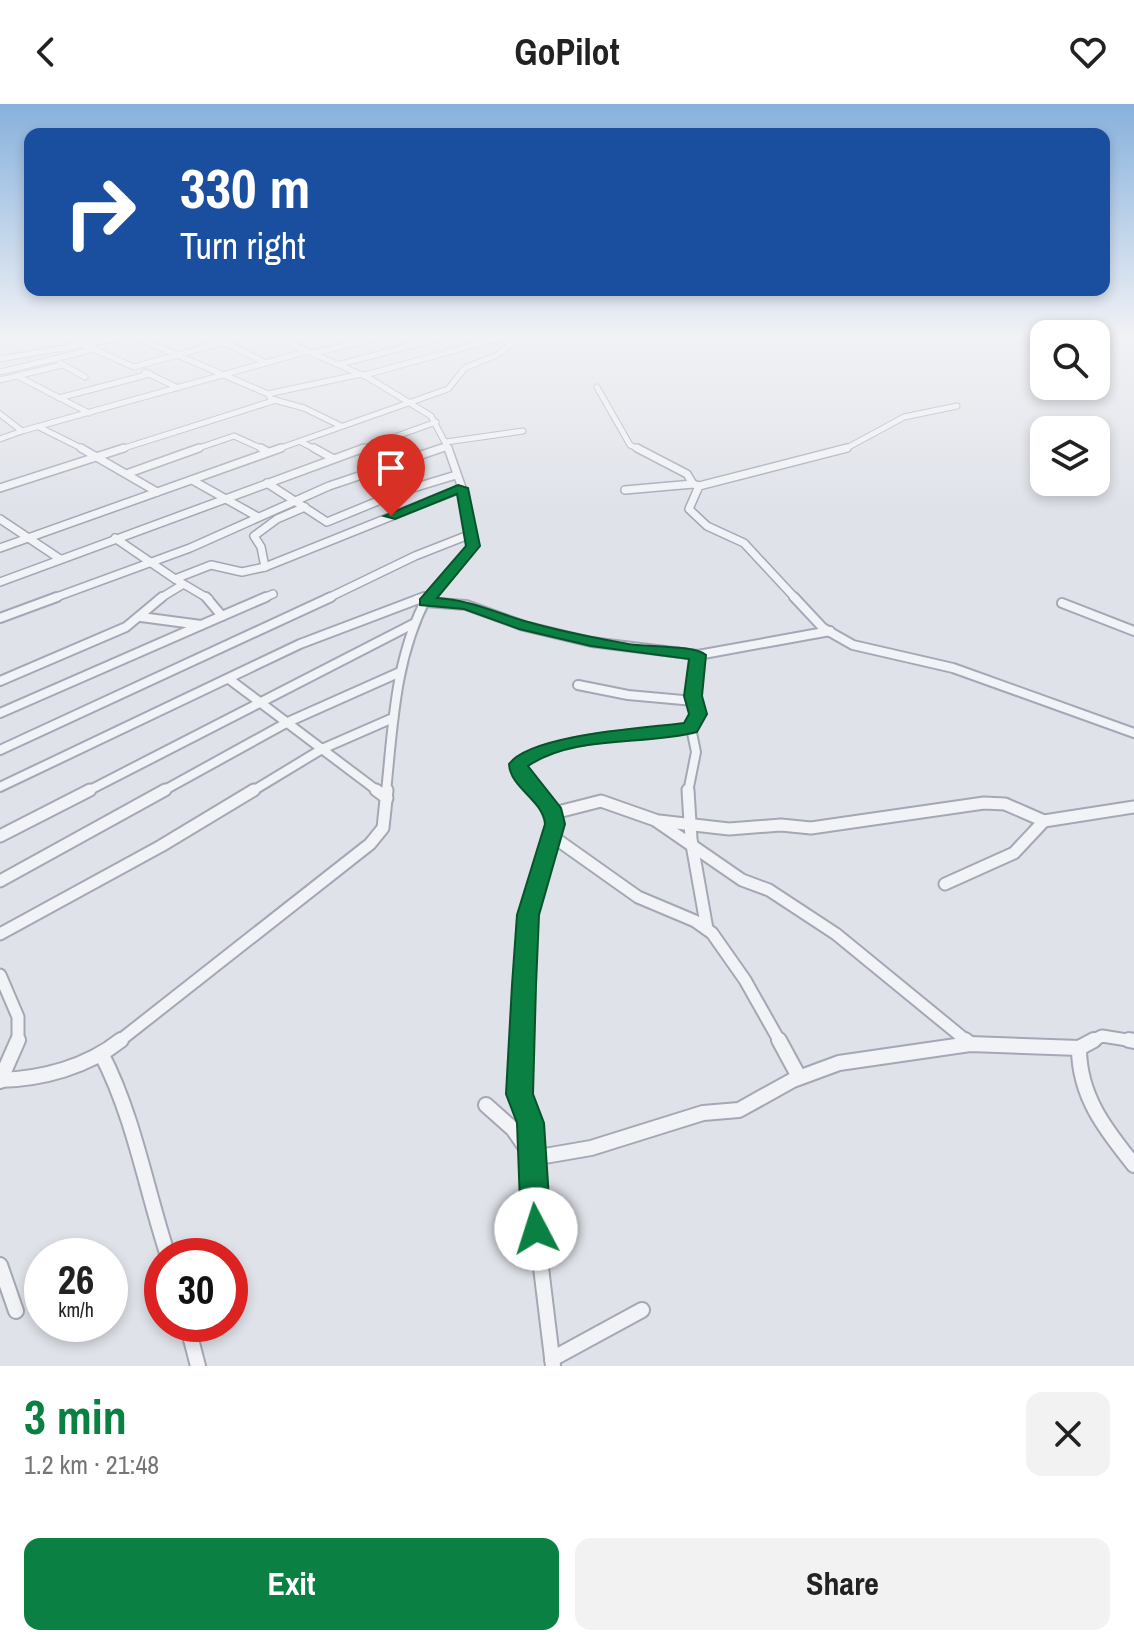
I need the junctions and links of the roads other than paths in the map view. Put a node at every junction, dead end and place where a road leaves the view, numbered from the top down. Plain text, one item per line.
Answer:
1 (51, 394) edge
2 (75, 394) edge
3 (157, 394) edge
4 (268, 394) edge
5 (394, 394) edge
6 (434, 394) edge
7 (601, 394) edge
8 (59, 398) junction
9 (276, 400) junction
10 (409, 403) junction
11 (957, 406) dead end
12 (89, 413) junction
13 (0, 414) edge
14 (436, 422) junction
15 (341, 426) junction
16 (39, 427) junction
17 (22, 431) junction
18 (523, 431) dead end
19 (0, 439) edge
20 (301, 442) junction
21 (447, 445) junction
22 (268, 452) junction
23 (98, 457) junction
24 (332, 458) junction
25 (129, 473) junction
26 (456, 475) junction
27 (192, 480) junction
28 (267, 483) junction
29 (696, 485) junction
30 (0, 488) edge
31 (462, 488) junction
32 (625, 490) dead end
33 (157, 492) junction
34 (224, 498) junction
35 (294, 500) junction
36 (305, 507) junction
37 (258, 517) junction
38 (0, 519) edge
39 (471, 534) junction
40 (115, 538) junction
41 (25, 539) junction
42 (0, 548) edge
43 (60, 559) junction
44 (152, 562) junction
45 (265, 567) junction
46 (0, 582) edge
47 (178, 582) junction
48 (273, 594) dead end
49 (427, 599) junction
50 (1062, 603) dead end
51 (222, 616) junction
52 (141, 617) junction
53 (0, 618) edge
54 (413, 624) junction
55 (203, 625) junction
56 (832, 631) junction
57 (1134, 631) edge
58 (698, 655) junction
59 (398, 673) junction
60 (229, 679) junction
61 (0, 681) edge
62 (578, 685) dead end
63 (694, 701) junction
64 (257, 702) junction
65 (0, 713) edge
66 (393, 718) junction
67 (288, 722) junction
68 (691, 728) junction
69 (1134, 733) edge
70 (322, 749) junction
71 (0, 750) edge
72 (0, 787) edge
73 (387, 798) junction
74 (1134, 807) edge
75 (554, 813) junction
76 (655, 820) junction
77 (1044, 821) junction
78 (692, 826) junction
79 (0, 836) edge
80 (552, 836) junction
81 (694, 848) junction
82 (0, 881) edge
83 (945, 884) dead end
84 (707, 929) junction
85 (0, 934) edge
86 (0, 975) edge
87 (1134, 1041) edge
88 (970, 1044) junction
89 (1079, 1048) junction
90 (102, 1055) junction
91 (799, 1077) junction
92 (0, 1081) edge
93 (486, 1105) dead end
94 (533, 1158) junction
95 (1134, 1165) edge
96 (162, 1238) edge
97 (0, 1265) edge
98 (642, 1310) dead end
99 (16, 1311) dead end
100 (192, 1342) edge
101 (552, 1362) edge
102 (198, 1366) edge

1 - 8 street
2 - 8 street
3 - 12 street
4 - 9 street
5 - 10 street
6 - 10 street
7 - 29 street
8 - 12 street
9 - 15 street
9 - 23 street
10 - 14 street
10 - 15 street
11 - 29 street
12 - 16 street
13 - 17 street
14 - 21 street
14 - 24 street
15 - 20 street
16 - 17 street
16 - 23 street
17 - 19 street
18 - 21 street
20 - 22 street
20 - 24 street
21 - 26 street
21 - 35 street
22 - 25 street
22 - 27 street
23 - 25 street
23 - 30 street
24 - 28 street
25 - 33 street
26 - 31 street
26 - 36 street
27 - 33 street
27 - 34 street
28 - 34 street
28 - 35 street
29 - 32 street
29 - 56 street
31 - 39 street
31 - 45 street
33 - 41 street
34 - 37 street
34 - 40 street
35 - 36 street
35 - 37 street
36 - 45 street
37 - 44 street
38 - 41 street
39 - 49 street
39 - 71 street
40 - 43 street
40 - 44 street
41 - 42 street
41 - 43 street
43 - 46 street
44 - 47 street
44 - 53 street
45 - 47 street
47 - 51 street
47 - 52 street
48 - 51 street
49 - 54 street
49 - 58 street
49 - 60 street
50 - 57 street
51 - 55 street
52 - 55 street
52 - 61 street
54 - 59 street
54 - 64 street
55 - 65 street
56 - 58 street
56 - 69 street
58 - 63 street
59 - 66 street
59 - 67 street
60 - 64 street
60 - 72 street
62 - 63 street
63 - 68 street
64 - 67 street
64 - 79 street
66 - 70 street
66 - 73 street
67 - 70 street
67 - 82 street
68 - 75 street
68 - 78 street
70 - 73 street
70 - 85 street
73 - 90 street
74 - 77 street
75 - 76 street
75 - 80 street
76 - 78 street
76 - 81 street
77 - 78 street
77 - 83 street
78 - 81 street
80 - 84 street
80 - 94 street
81 - 84 street
81 - 88 street
84 - 91 street
86 - 92 street
87 - 89 street
88 - 89 street
88 - 91 street
89 - 95 street
90 - 92 street
90 - 96 street
91 - 94 street
93 - 94 street
94 - 101 street
97 - 99 street
98 - 101 street
100 - 102 street

